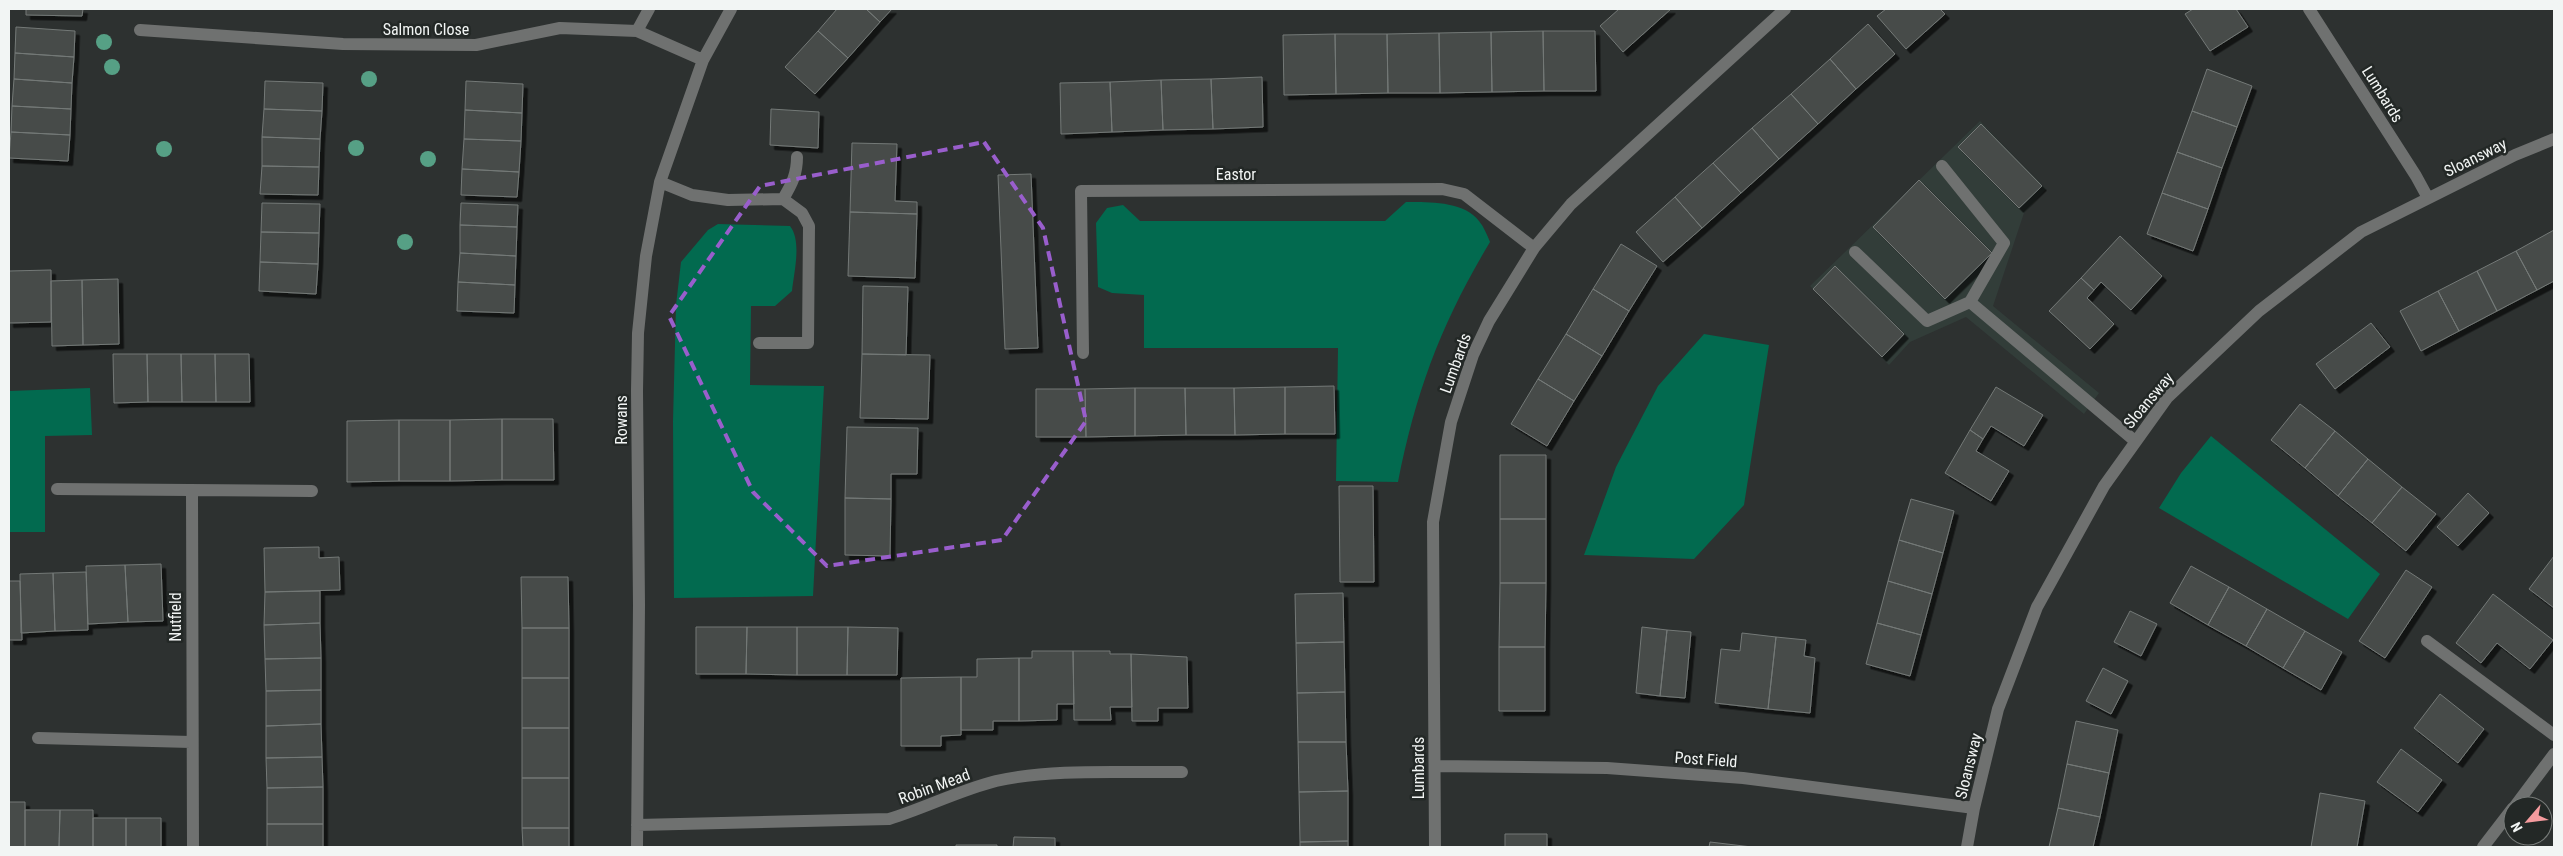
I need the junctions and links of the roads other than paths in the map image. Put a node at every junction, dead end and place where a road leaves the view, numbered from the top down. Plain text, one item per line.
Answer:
1 (649, 9) edge
2 (731, 9) edge
3 (1785, 9) edge
4 (2309, 9) edge
5 (140, 30) dead end
6 (637, 31) junction
7 (703, 60) junction
8 (2554, 139) edge
9 (797, 157) dead end
10 (1942, 166) dead end
11 (660, 182) junction
12 (2428, 198) junction
13 (783, 199) junction
14 (1534, 248) junction
15 (1855, 252) dead end
16 (1970, 302) junction
17 (759, 343) dead end
18 (1083, 353) dead end
19 (2135, 441) junction
20 (57, 489) dead end
21 (312, 491) dead end
22 (192, 492) junction
23 (2427, 641) dead end
24 (2554, 735) edge
25 (38, 738) dead end
26 (191, 742) junction
27 (2554, 754) edge
28 (1435, 766) junction
29 (1182, 772) dead end
30 (2522, 796) edge
31 (1974, 808) junction
32 (2503, 821) edge
33 (637, 825) junction
34 (193, 847) edge
35 (637, 847) edge
36 (1435, 847) edge
37 (1967, 847) edge
38 (2483, 847) edge

1 - 6 street
2 - 7 street, Rowans
3 - 14 street, Lumbards
4 - 12 street, Lumbards
5 - 6 street, Salmon Close
6 - 7 street, Salmon Close
7 - 11 street, Rowans
8 - 12 street, Sloansway
9 - 13 street
10 - 16 street
11 - 13 street
11 - 33 street, Rowans
12 - 19 street, Sloansway
13 - 17 street
14 - 18 street, Eastor
14 - 28 street, Lumbards
15 - 16 street
16 - 19 street
19 - 31 street, Sloansway
20 - 22 street
21 - 22 street
22 - 26 street, Nutfield
23 - 24 street
25 - 26 street
26 - 34 street, Nutfield
27 - 30 street
28 - 31 street, Post Field
28 - 36 street, Lumbards
29 - 33 street, Robin Mead
31 - 37 street, Sloansway
32 - 38 street
33 - 35 street, Rowans

